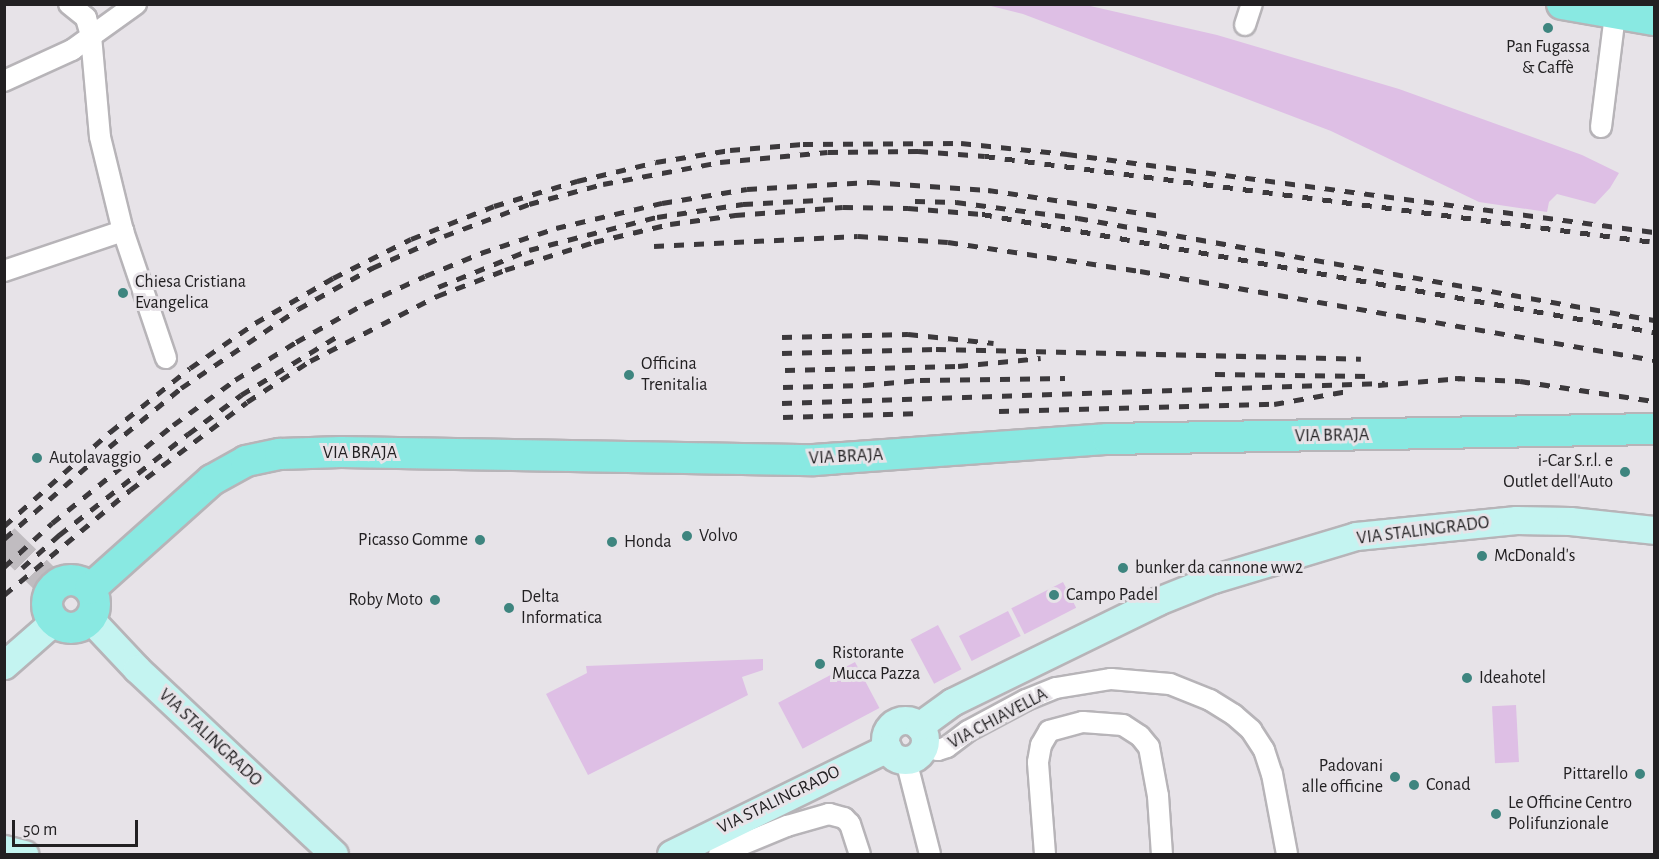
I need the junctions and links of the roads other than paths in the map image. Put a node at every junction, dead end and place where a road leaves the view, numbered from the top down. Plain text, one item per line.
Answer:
1 (69, 4) edge
2 (136, 4) edge
3 (1252, 4) edge
4 (1562, 4) edge
5 (1615, 14) junction
6 (1653, 24) edge
7 (1245, 25) dead end
8 (91, 36) junction
9 (4, 81) edge
10 (1601, 127) dead end
11 (123, 231) junction
12 (4, 271) edge
13 (166, 358) dead end
14 (1653, 430) edge
15 (1607, 526) junction
16 (1654, 530) edge
17 (1654, 543) edge
18 (90, 589) junction
19 (90, 619) junction
20 (54, 621) junction
21 (4, 665) edge
22 (909, 745) junction
23 (4, 849) edge
24 (24, 855) edge
25 (334, 855) edge
26 (672, 855) edge
27 (719, 855) edge
28 (860, 855) edge
29 (930, 855) edge
30 (1045, 855) edge
31 (1162, 855) edge
32 (1287, 855) edge

1 - 8 street
2 - 8 street
3 - 7 street
4 - 5 main road
5 - 6 main road
5 - 10 street
8 - 9 street
8 - 11 street
11 - 12 street
11 - 13 street
14 - 18 main road, VIA BRAJA
15 - 16 street, VIA STALINGRADO
15 - 17 street, VIA STALINGRADO
15 - 22 street, VIA STALINGRADO
18 - 19 main road
18 - 20 main road
19 - 20 main road
19 - 25 street, VIA STALINGRADO
20 - 21 street
22 - 26 street, VIA STALINGRADO
22 - 29 street
22 - 32 street, VIA CHIAVELLA
23 - 24 street
27 - 28 street, VIA STALINGRADO
30 - 31 street

